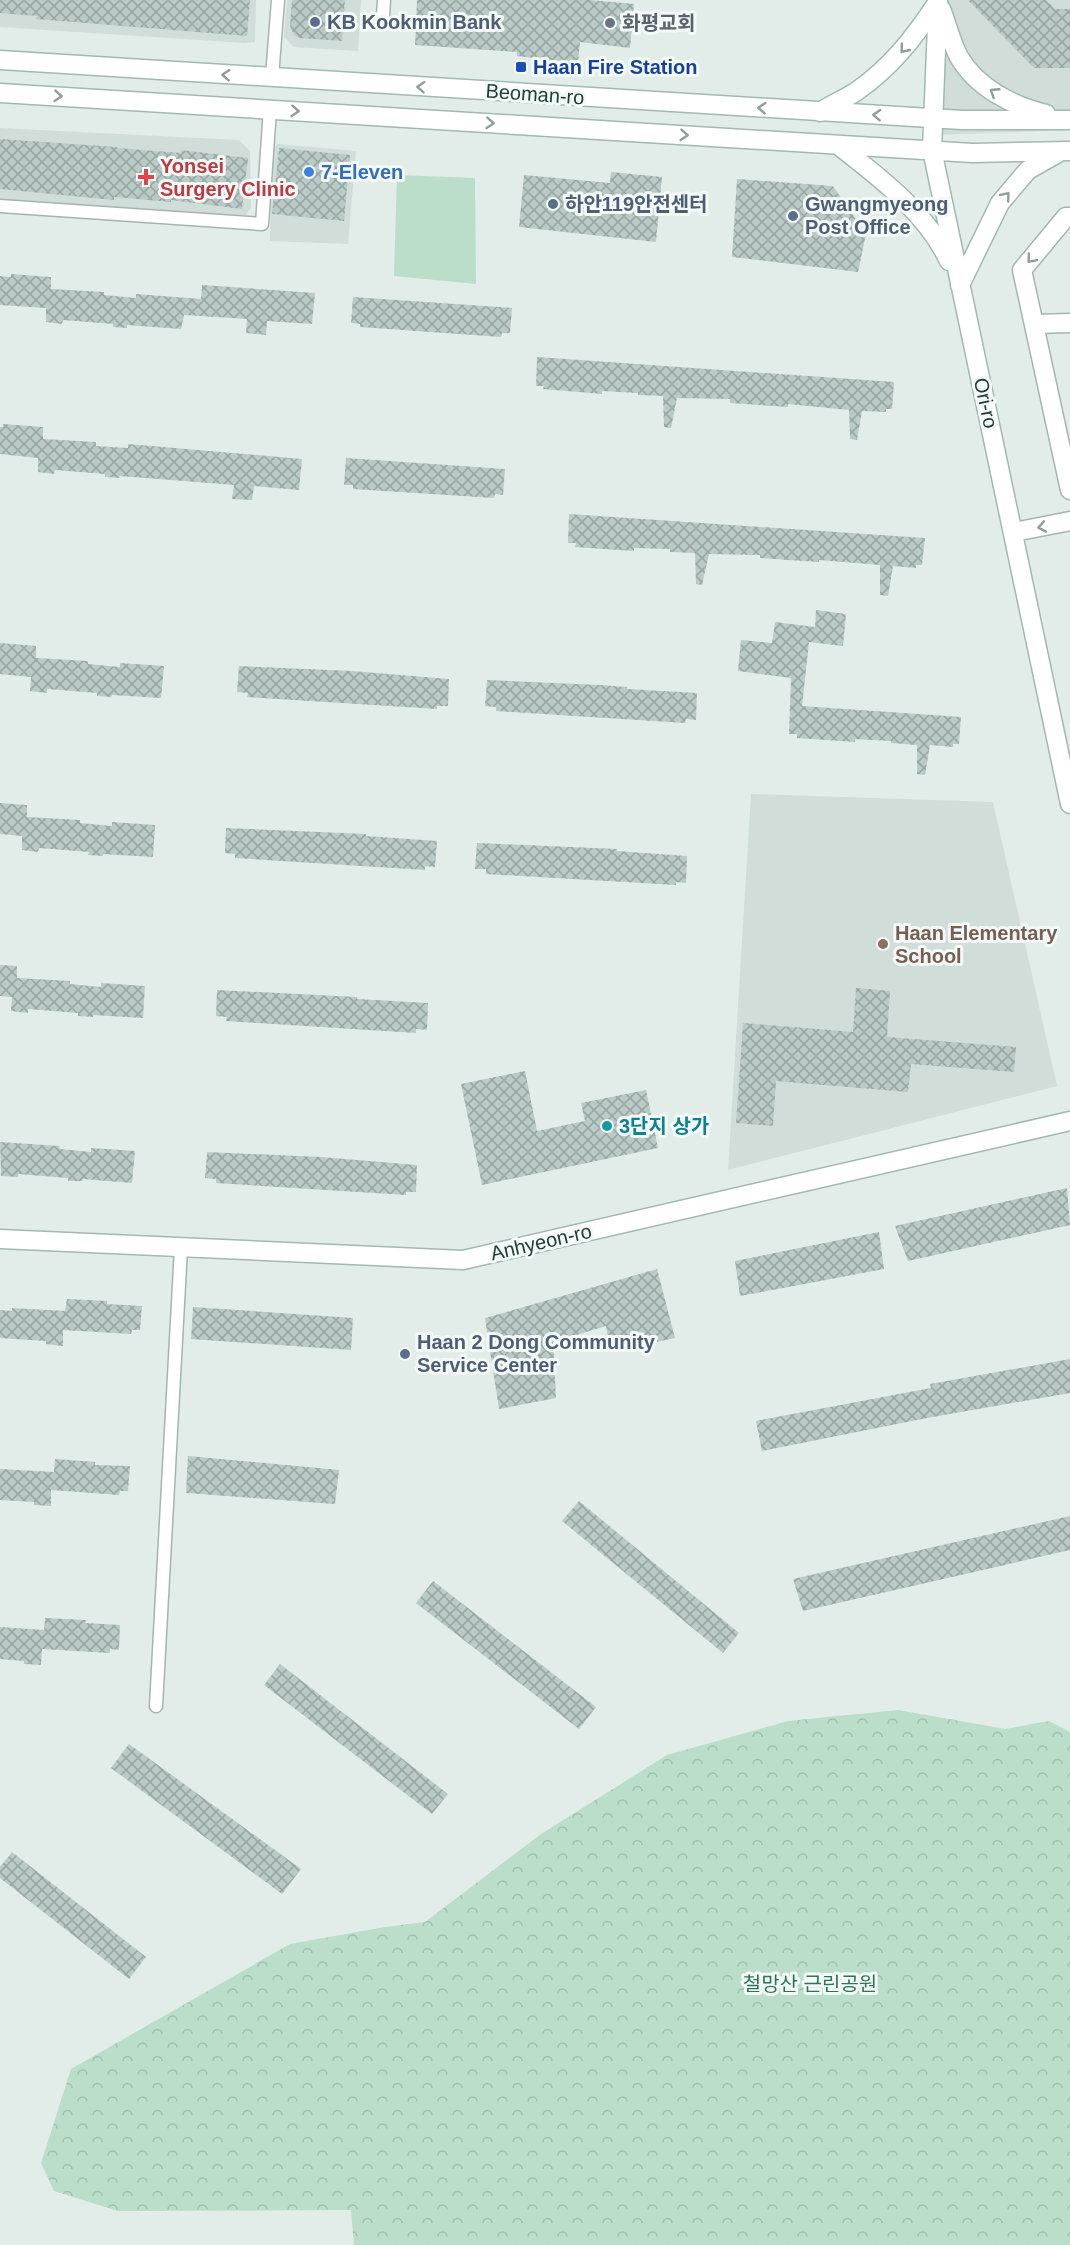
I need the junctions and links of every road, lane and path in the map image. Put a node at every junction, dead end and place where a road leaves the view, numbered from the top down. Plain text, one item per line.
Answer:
1 (278, 0) edge
2 (384, 0) edge
3 (938, 1) edge
4 (383, 17) dead end
5 (0, 60) edge
6 (272, 78) junction
7 (0, 93) edge
8 (270, 110) junction
9 (820, 112) junction
10 (933, 118) junction
11 (1069, 120) edge
12 (838, 145) junction
13 (932, 150) junction
14 (1065, 151) edge
15 (0, 206) edge
16 (1070, 217) edge
17 (960, 285) junction
18 (1070, 323) edge
19 (1034, 324) junction
20 (1063, 424) edge
21 (1070, 489) edge
22 (1070, 521) edge
23 (1014, 532) junction
24 (1070, 804) edge
25 (1070, 1121) edge
26 (0, 1239) edge
27 (181, 1248) junction
28 (156, 1706) dead end

1 - 6 lane
2 - 4 lane
3 -> 9 main road
3 - 10 main road, Ori-ro
11 -> 3 main road
6 -> 5 main road, Beoman-ro
9 -> 6 main road, Beoman-ro
7 -> 8 main road, Beoman-ro
8 -> 12 main road, Beoman-ro
8 - 15 lane
10 -> 9 main road, Beoman-ro
10 - 11 main road, Beoman-ro
10 - 13 main road, Ori-ro
12 - 13 main road, Beoman-ro
12 - 17 main road
13 - 14 main road, Beoman-ro
13 - 17 main road, Ori-ro
17 -> 14 main road
16 -> 19 main road
17 - 23 main road, Ori-ro
18 - 19 main road
19 - 20 main road
20 - 21 main road
22 -> 23 main road
23 - 24 main road, Ori-ro
25 - 27 main road, Anhyeon-ro
26 - 27 main road, Anhyeon-ro
27 - 28 lane

